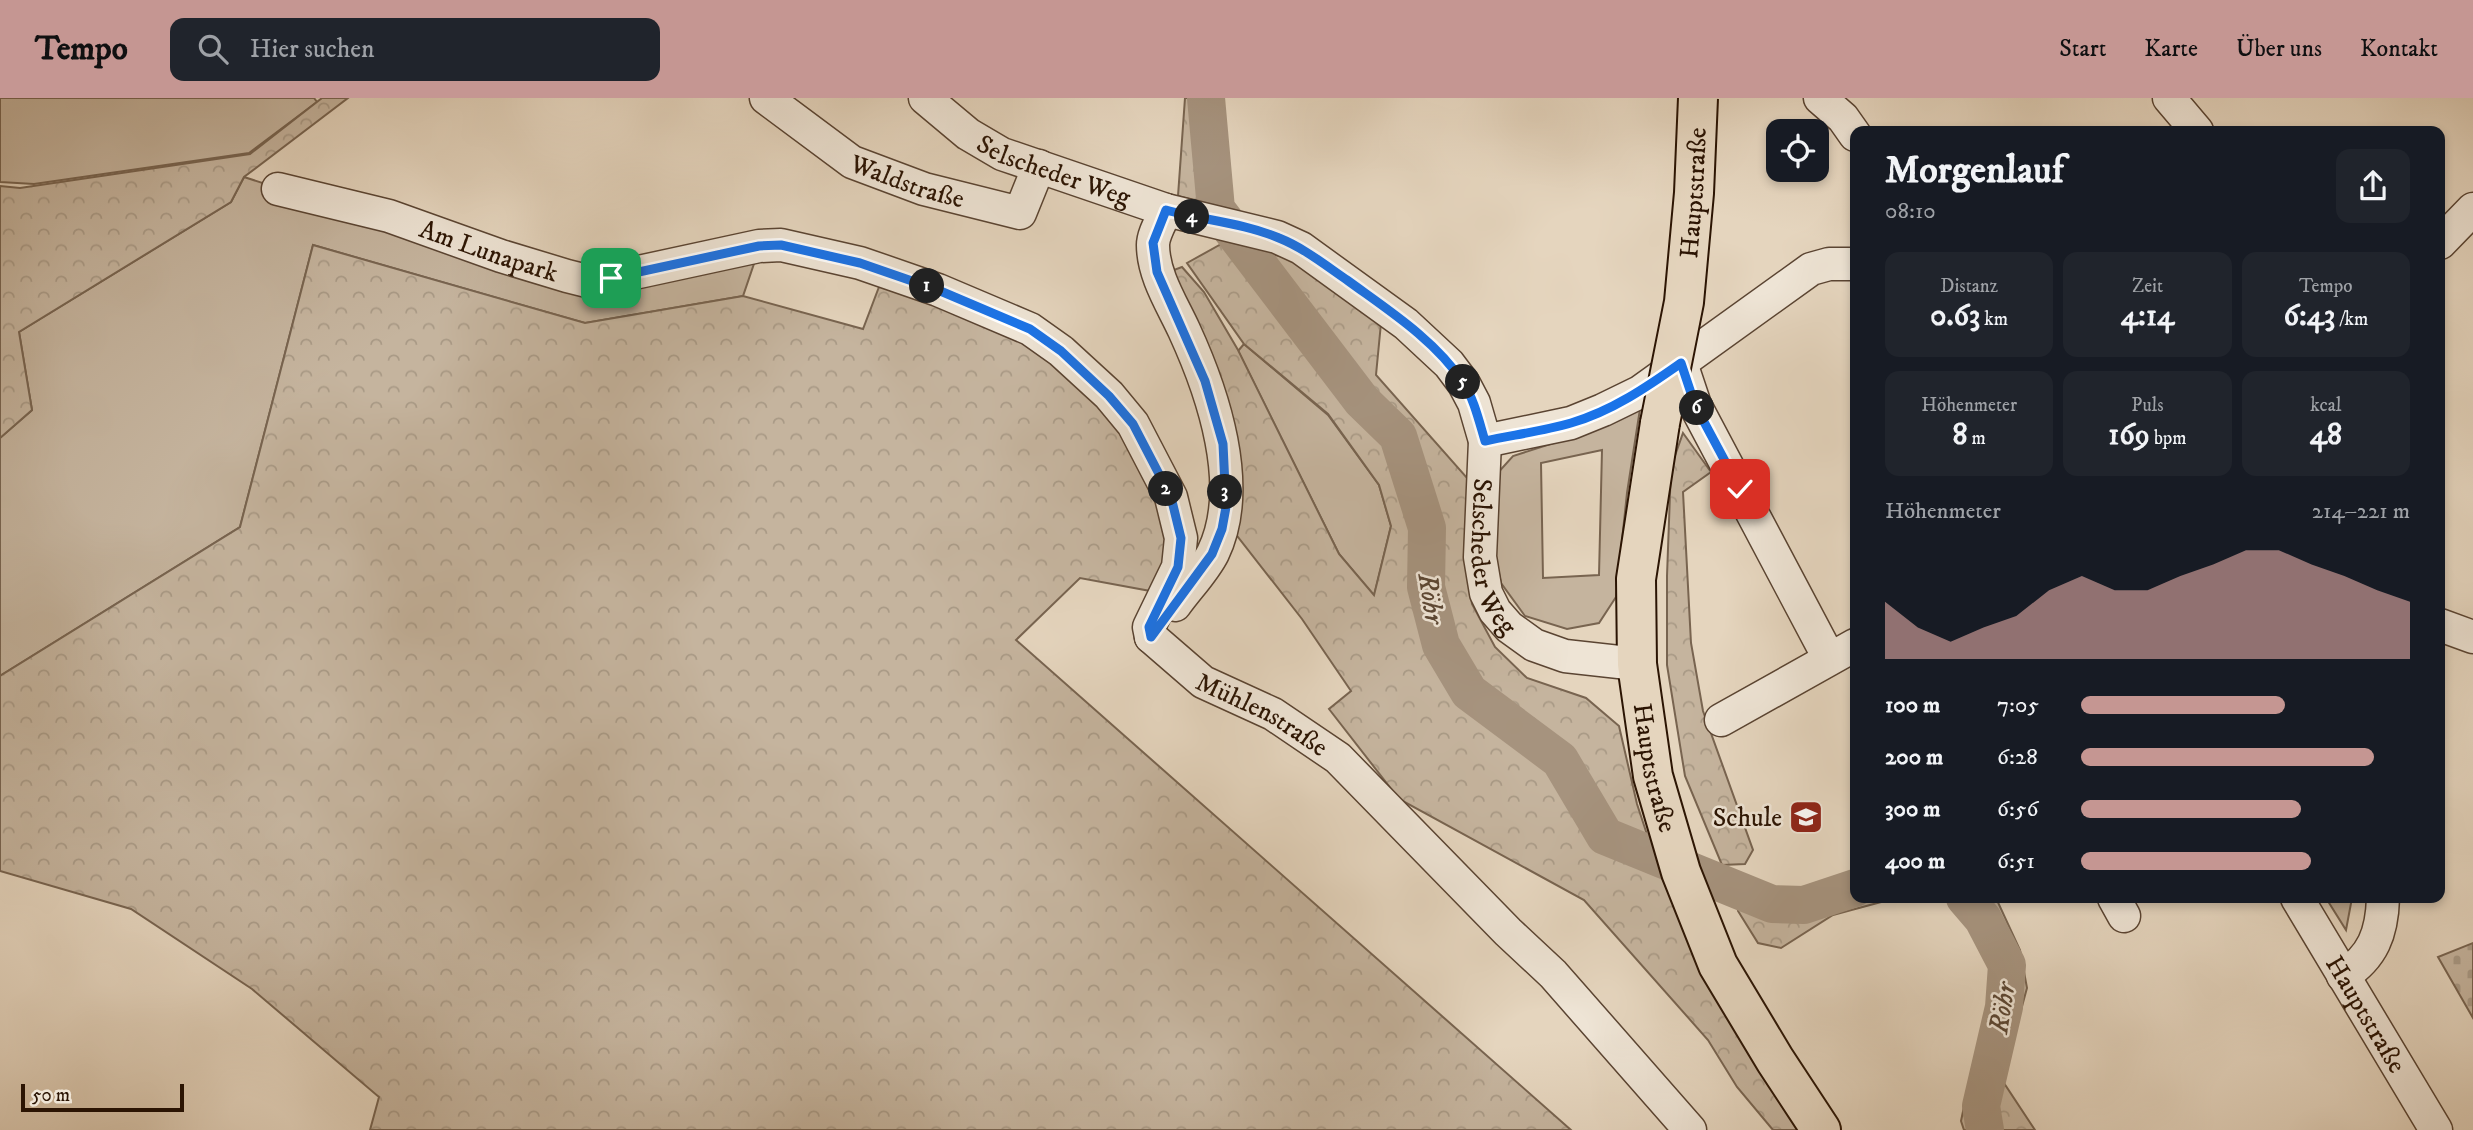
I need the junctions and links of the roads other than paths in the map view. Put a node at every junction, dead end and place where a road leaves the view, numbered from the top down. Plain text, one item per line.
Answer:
1 (766, 98) edge
2 (925, 98) edge
3 (1698, 98) edge
4 (1820, 98) edge
5 (2169, 98) edge
6 (2193, 126) edge
7 (1850, 128) edge
8 (1039, 166) junction
9 (278, 189) dead end
10 (2473, 209) edge
11 (1178, 214) junction
12 (2445, 238) edge
13 (1850, 264) edge
14 (1681, 363) junction
15 (1485, 441) junction
16 (2445, 627) edge
17 (1151, 637) junction
18 (2473, 637) edge
19 (1842, 652) edge
20 (1637, 664) junction
21 (1721, 720) dead end
22 (2300, 903) edge
23 (2382, 903) edge
24 (2343, 976) junction
25 (1690, 1130) edge
26 (1821, 1130) edge
27 (2436, 1130) edge

1 - 8 street, Waldstraße
2 - 8 street, Selscheder Weg
3 - 20 main road, Hauptstraße, bridge
4 - 7 street
5 - 6 street
8 - 11 street, Selscheder Weg
9 - 17 street, Am Lunapark
10 - 12 street
11 - 15 street, Selscheder Weg
11 - 17 street
13 - 14 street
14 - 15 street
14 - 19 street
15 - 20 street, Selscheder Weg
16 - 18 street
17 - 25 street, Mühlenstraße
19 - 21 street
20 - 26 main road, Hauptstraße
22 - 24 street, Hauptstraße
23 - 24 street
24 - 27 street, Hauptstraße

